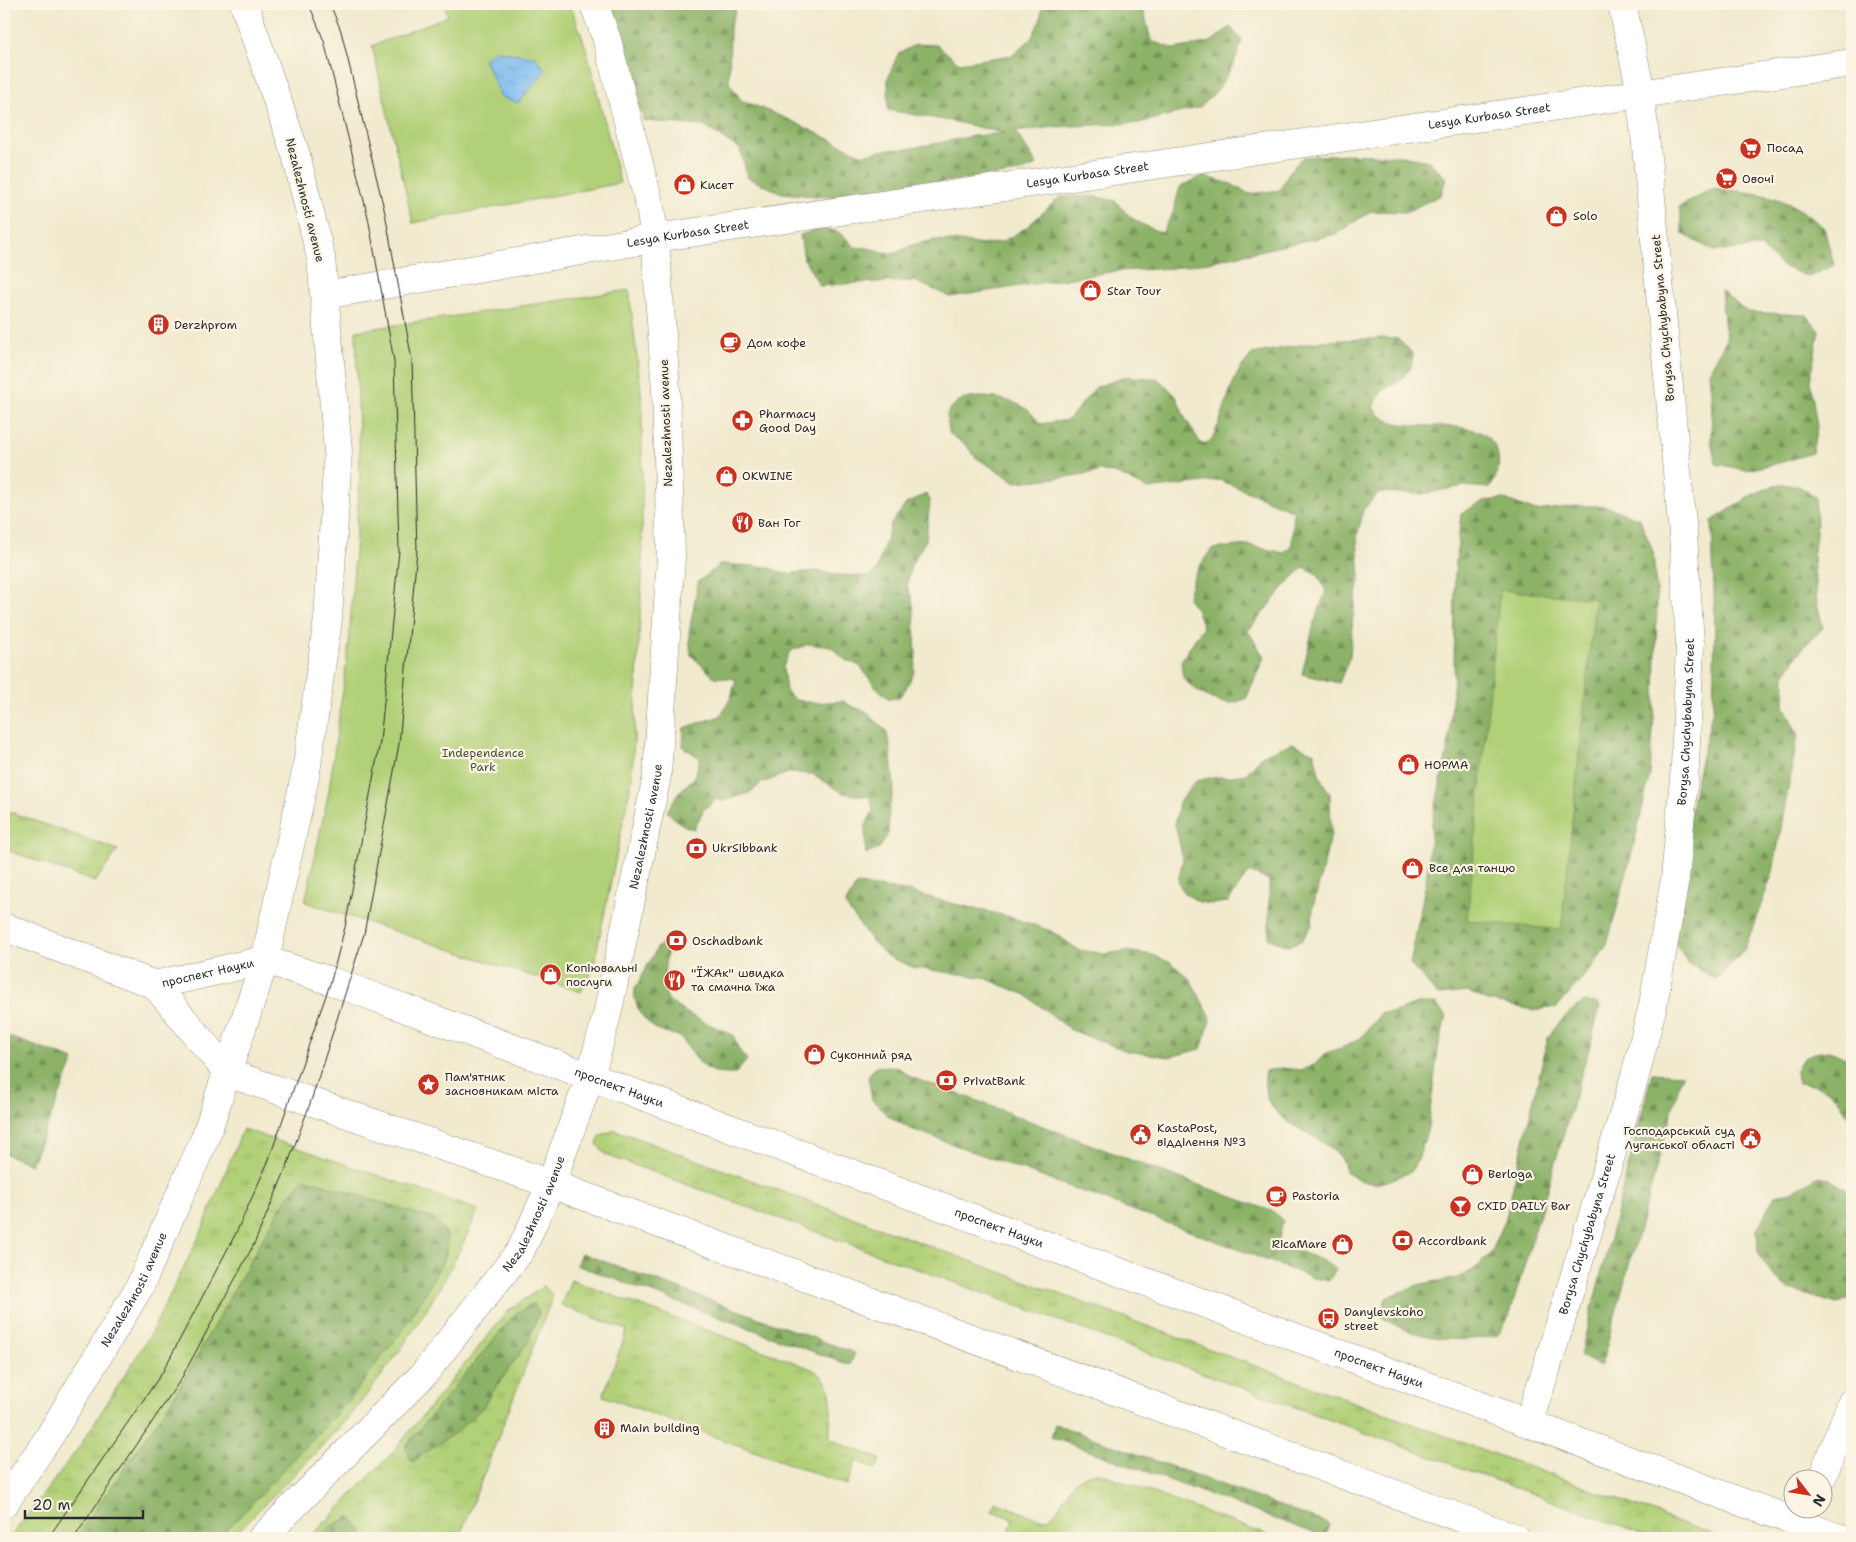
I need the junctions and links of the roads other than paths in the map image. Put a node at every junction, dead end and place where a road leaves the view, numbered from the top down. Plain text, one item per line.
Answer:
1 (244, 4) edge
2 (594, 4) edge
3 (1622, 4) edge
4 (1852, 63) edge
5 (1640, 94) junction
6 (655, 238) junction
7 (325, 294) junction
8 (4, 927) edge
9 (266, 960) junction
10 (155, 985) junction
11 (228, 1073) junction
12 (590, 1077) junction
13 (551, 1184) junction
14 (1852, 1402) edge
15 (1528, 1423) junction
16 (1825, 1470) edge
17 (4, 1504) edge
18 (1784, 1510) edge
19 (1810, 1520) edge
20 (262, 1538) edge
21 (1515, 1538) edge
22 (1839, 1538) edge

1 - 7 main road, Nezalezhnosti avenue
2 - 6 main road, Nezalezhnosti avenue
3 - 5 main road, Borysa Chychybabyna Street
4 - 5 main road, Lesya Kurbasa Street
5 - 6 main road, Lesya Kurbasa Street
5 - 15 main road, Borysa Chychybabyna Street
6 - 7 main road, Lesya Kurbasa Street
6 - 12 main road, Nezalezhnosti avenue
7 - 9 main road, Nezalezhnosti avenue
8 - 10 main road, проспект Науки
9 - 10 main road, проспект Науки
9 - 11 main road, Nezalezhnosti avenue
9 - 12 main road, проспект Науки
10 - 11 main road, проспект Науки
11 - 13 main road
11 - 17 main road, Nezalezhnosti avenue
12 - 13 main road, Nezalezhnosti avenue
12 - 15 main road, проспект Науки
13 - 20 main road, Nezalezhnosti avenue
13 - 21 main road
14 - 16 main road
15 - 18 main road, проспект Науки
19 - 22 main road, проспект Науки

